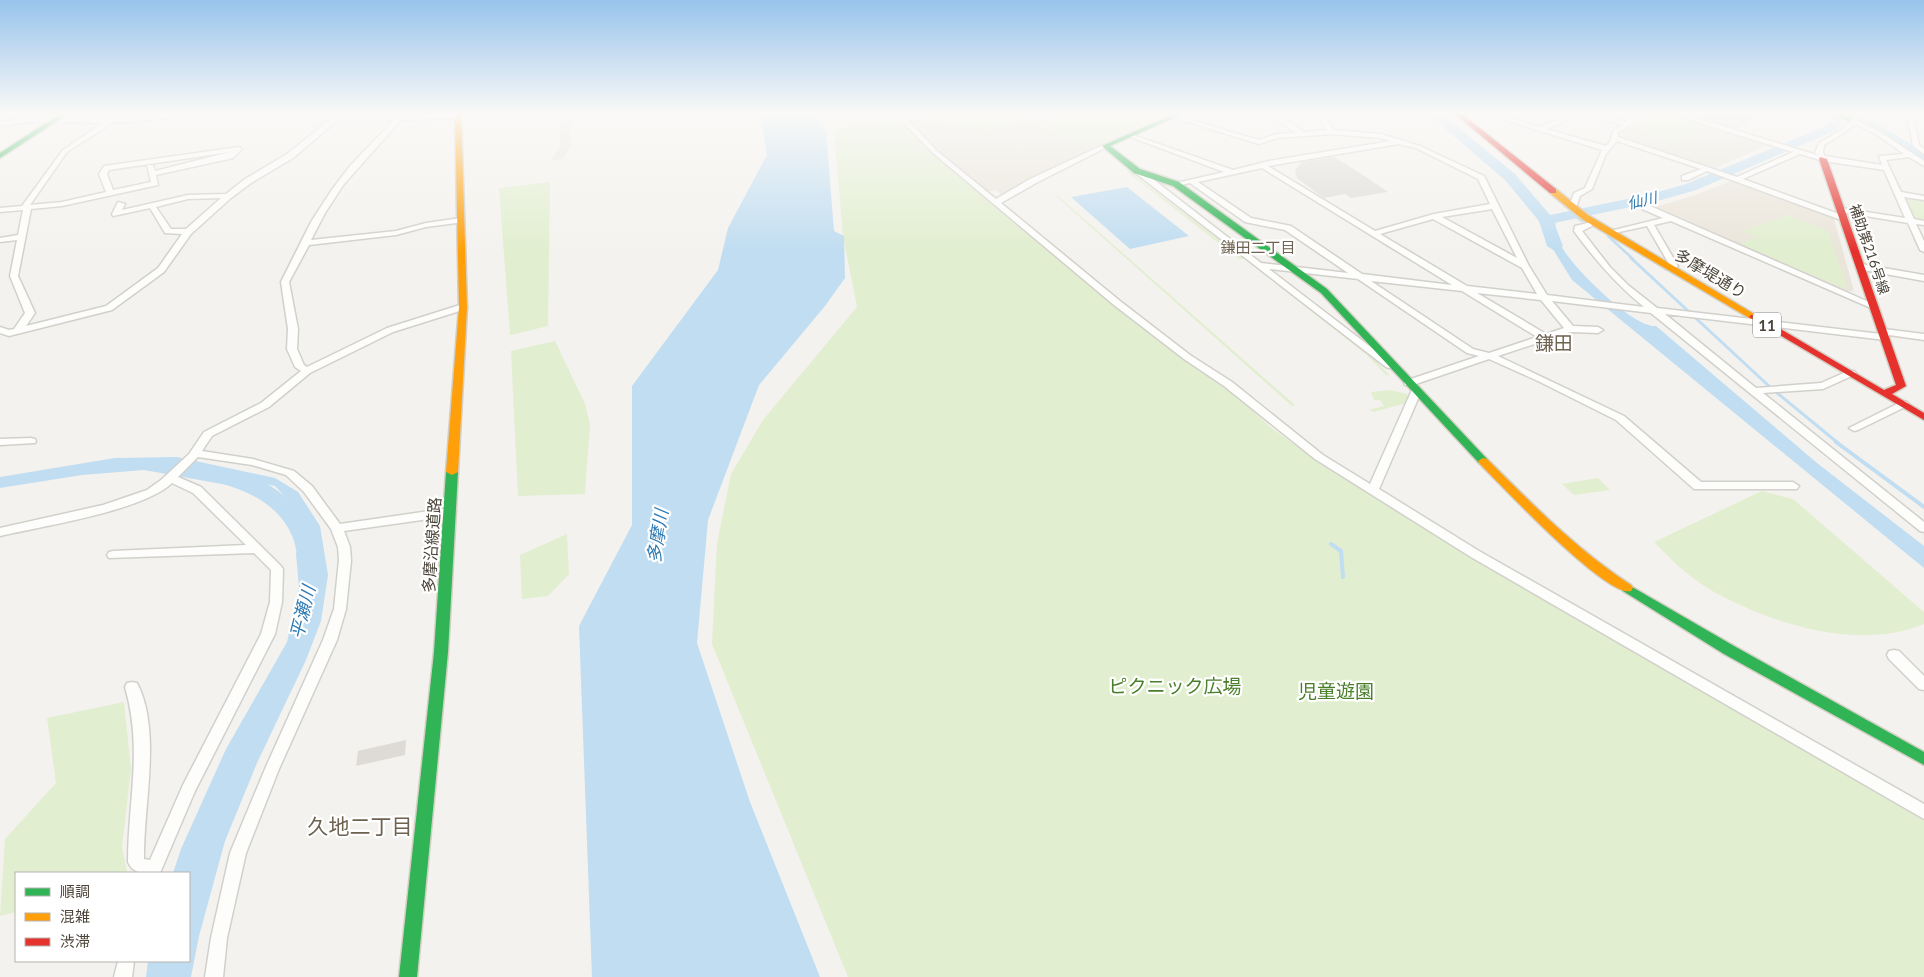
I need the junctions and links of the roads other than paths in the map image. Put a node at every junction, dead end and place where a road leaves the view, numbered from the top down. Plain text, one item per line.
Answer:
1 (1823, 159) edge
2 (59, 160) edge
3 (165, 160) edge
4 (215, 160) edge
5 (285, 160) edge
6 (361, 160) edge
7 (459, 160) edge
8 (944, 160) edge
9 (1077, 160) edge
10 (1123, 160) edge
11 (1197, 160) edge
12 (1284, 160) edge
13 (1446, 160) edge
14 (1514, 160) edge
15 (1602, 160) edge
16 (1678, 160) edge
17 (1777, 160) edge
18 (1827, 160) edge
19 (1883, 160) edge
20 (148, 162) junction
21 (1263, 166) junction
22 (1886, 168) junction
23 (1709, 170) junction
24 (1138, 171) junction
25 (1232, 172) junction
26 (153, 174) junction
27 (1684, 178) dead end
28 (1733, 179) junction
29 (1192, 181) junction
30 (1176, 184) junction
31 (110, 193) junction
32 (1899, 194) junction
33 (228, 196) junction
34 (1924, 198) edge
35 (996, 203) junction
36 (121, 204) dead end
37 (152, 206) junction
38 (1495, 206) junction
39 (1567, 207) junction
40 (1645, 207) dead end
41 (25, 208) junction
42 (0, 210) edge
43 (1842, 215) junction
44 (1434, 216) junction
45 (1669, 219) junction
46 (461, 220) junction
47 (1587, 220) junction
48 (1910, 221) junction
49 (1924, 223) edge
50 (1650, 225) junction
51 (188, 232) junction
52 (1610, 232) junction
53 (1375, 233) junction
54 (21, 237) junction
55 (0, 240) edge
56 (304, 243) junction
57 (1924, 250) edge
58 (1259, 265) junction
59 (1525, 266) junction
60 (1669, 267) junction
61 (1862, 267) junction
62 (1296, 270) junction
63 (1361, 277) junction
64 (1924, 278) edge
65 (1467, 289) junction
66 (1544, 298) junction
67 (1874, 306) junction
68 (463, 307) junction
69 (1656, 310) junction
70 (1764, 323) junction
71 (19, 329) junction
72 (1570, 329) junction
73 (0, 330) edge
74 (1598, 330) dead end
75 (1884, 335) junction
76 (1544, 337) junction
77 (1924, 337) edge
78 (1489, 356) junction
79 (1397, 369) junction
80 (307, 371) junction
81 (1851, 373) junction
82 (1413, 388) junction
83 (1753, 391) junction
84 (1885, 393) junction
85 (1903, 404) junction
86 (1924, 417) edge
87 (1854, 428) dead end
88 (32, 441) dead end
89 (0, 442) edge
90 (194, 454) junction
91 (171, 477) junction
92 (1793, 486) dead end
93 (1373, 491) junction
94 (450, 512) junction
95 (1922, 524) edge
96 (337, 528) junction
97 (0, 532) edge
98 (258, 549) junction
99 (113, 555) dead end
100 (1894, 655) dead end
101 (1924, 685) edge
102 (132, 687) dead end
103 (1924, 759) edge
104 (1924, 812) edge
105 (153, 870) edge
106 (126, 962) edge
107 (123, 977) edge
108 (214, 977) edge
109 (408, 977) edge

1 - 43 main road, 補助第216号線
2 - 41 street
3 - 20 street
4 - 26 street
5 - 33 street
6 - 56 street
7 - 46 main road, 多摩沿線道路
8 - 35 street
9 - 35 street
10 - 24 main road
11 - 25 street
12 - 21 street
13 - 38 street
14 - 39 main road, 多摩堤通り / 11
15 - 39 street
16 - 23 street
17 - 28 street
18 - 22 street
19 - 22 street
20 - 26 street
20 - 31 street
21 - 25 street
21 - 53 street
22 - 32 street
23 - 27 street
23 - 28 street
24 - 30 main road
24 - 58 street
25 - 29 street
26 - 31 street
28 - 43 street
29 - 30 street
29 - 63 street
30 - 62 main road
31 - 41 street
32 - 34 street
32 - 48 street
33 - 37 street
33 - 51 street
35 - 93 street
36 - 37 street
37 - 51 street
38 - 44 street
38 - 59 street
39 - 47 main road, 多摩堤通り / 11
40 - 45 street
41 - 42 street
41 - 54 street
43 - 48 street
43 - 61 main road, 補助第216号線
44 - 53 street
44 - 59 street
45 - 50 street
45 - 67 street
46 - 56 street
46 - 68 main road, 多摩沿線道路
47 - 52 main road, 多摩堤通り / 11
47 - 69 street
48 - 49 street
48 - 57 street
50 - 52 street
50 - 60 street
51 - 71 street
52 - 60 main road, 多摩堤通り / 11
53 - 65 street
54 - 55 street
54 - 71 street
56 - 80 street
58 - 62 street
58 - 79 street
59 - 66 street
60 - 70 main road, 多摩堤通り / 11
61 - 64 street
61 - 67 main road, 補助第216号線
62 - 63 street
62 - 79 main road
63 - 65 street
63 - 78 street
65 - 66 street
65 - 76 street
66 - 69 street
66 - 72 street
67 - 75 main road, 補助第216号線
68 - 80 street
68 - 94 main road, 多摩沿線道路
69 - 70 street
69 - 83 street
70 - 75 street
70 - 81 main road, 多摩堤通り / 11
71 - 73 street
72 - 74 street
72 - 76 street
75 - 77 street
75 - 84 main road, 補助第216号線
76 - 78 street
78 - 82 street
78 - 92 street
79 - 82 main road
80 - 90 street
81 - 83 street
81 - 84 main road, 多摩堤通り / 11
82 - 93 street
82 - 103 main road
83 - 95 street
84 - 85 main road, 多摩堤通り / 11
85 - 86 main road, 多摩堤通り / 11
85 - 87 street
88 - 89 street
90 - 91 street
90 - 96 street
91 - 97 street
91 - 98 street
93 - 104 street
94 - 96 street
94 - 109 main road, 多摩沿線道路
96 - 108 street
98 - 99 street
98 - 105 street
100 - 101 street
102 - 105 street
106 - 107 street

